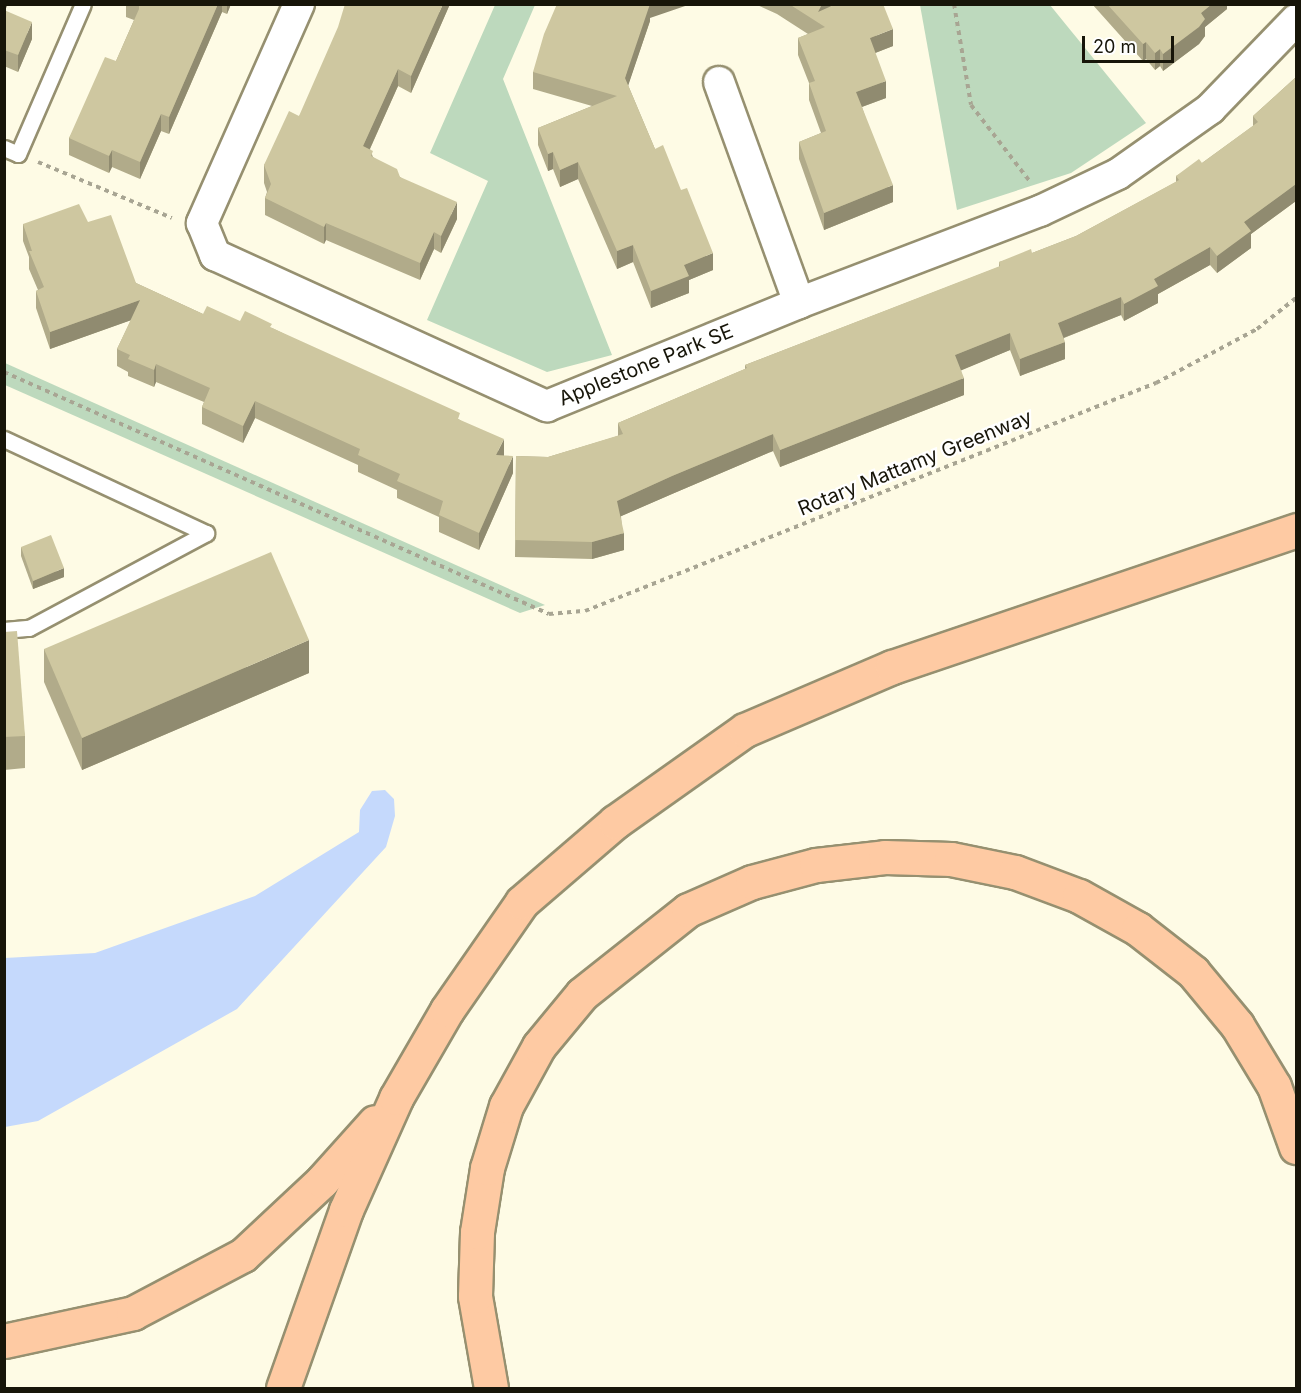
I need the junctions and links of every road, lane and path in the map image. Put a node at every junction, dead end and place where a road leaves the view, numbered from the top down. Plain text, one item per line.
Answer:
1 (83, 4) edge
2 (299, 4) edge
3 (954, 4) edge
4 (1296, 20) edge
5 (719, 82) dead end
6 (11, 151) edge
7 (1040, 211) junction
8 (202, 223) junction
9 (1296, 298) edge
10 (799, 303) junction
11 (4, 372) edge
12 (4, 439) edge
13 (1296, 530) edge
14 (4, 630) edge
15 (396, 1098) junction
16 (1296, 1147) edge
17 (4, 1341) edge
18 (283, 1389) edge
19 (491, 1389) edge

1 - 6 lane
2 - 8 street
3 - 7 path
4 - 7 street, Applestone Park SE
5 - 10 street
6 - 8 path
7 - 10 street, Applestone Park SE
8 - 10 street, Applestone Park SE
9 - 11 path, Rotary Mattamy Greenway
12 - 14 lane
13 - 15 highway
15 - 17 highway
15 - 18 highway
16 - 19 highway

